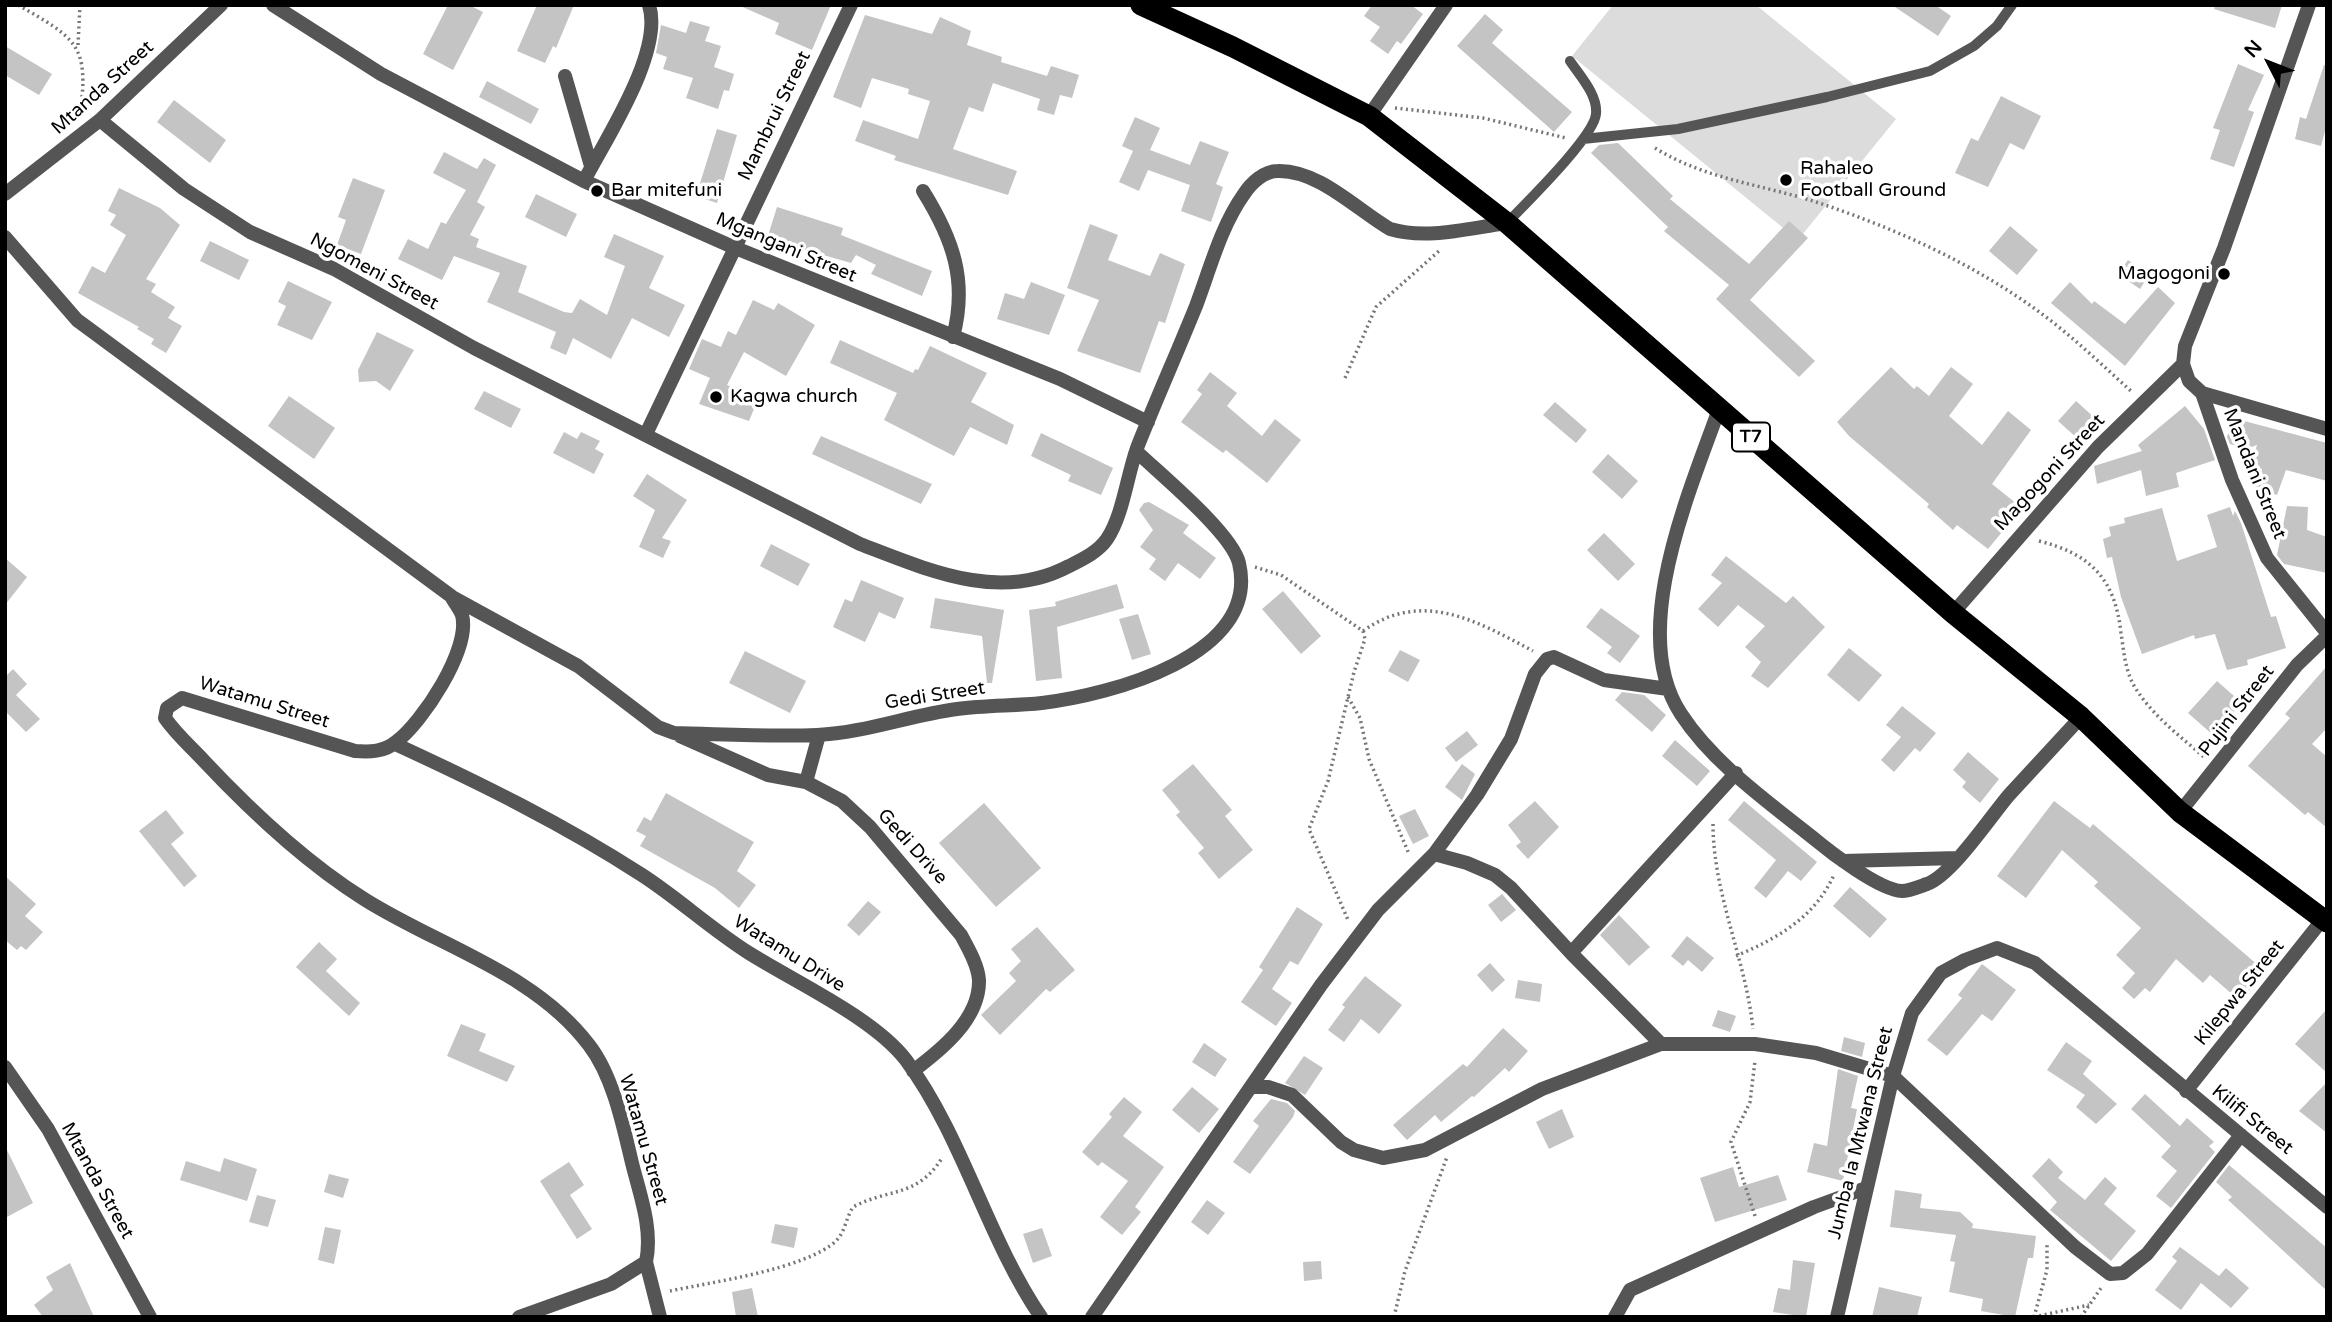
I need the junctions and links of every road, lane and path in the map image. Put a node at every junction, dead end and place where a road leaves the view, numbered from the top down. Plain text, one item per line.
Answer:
1 (18, 5) edge
2 (80, 5) edge
3 (221, 5) edge
4 (272, 5) edge
5 (649, 5) edge
6 (851, 5) edge
7 (1141, 5) edge
8 (1446, 5) edge
9 (2012, 5) edge
10 (2309, 5) edge
11 (78, 46) junction
12 (1570, 61) dead end
13 (565, 76) dead end
14 (1374, 111) junction
15 (100, 120) junction
16 (1632, 134) junction
17 (1583, 139) junction
18 (73, 141) junction
19 (591, 166) junction
20 (584, 181) junction
21 (923, 191) dead end
22 (5, 194) edge
23 (1507, 223) junction
24 (1467, 228) junction
25 (5, 237) edge
26 (733, 247) junction
27 (953, 337) junction
28 (2183, 364) junction
29 (1345, 379) dead end
30 (2202, 393) junction
31 (2143, 402) junction
32 (1720, 409) junction
33 (1148, 422) junction
34 (2327, 429) edge
35 (646, 434) junction
36 (1136, 451) junction
37 (2017, 537) junction
38 (1239, 563) junction
39 (451, 596) junction
40 (1953, 613) junction
41 (1363, 631) junction
42 (2327, 634) edge
43 (1547, 659) junction
44 (1668, 689) junction
45 (1348, 697) junction
46 (2081, 717) junction
47 (674, 733) junction
48 (819, 735) junction
49 (395, 744) junction
50 (2217, 768) junction
51 (1736, 773) junction
52 (806, 782) junction
53 (1714, 797) junction
54 (2180, 812) junction
55 (1434, 854) junction
56 (1958, 858) junction
57 (1841, 861) junction
58 (1417, 871) junction
59 (2325, 920) edge
60 (1357, 937) junction
61 (1571, 953) junction
62 (1736, 956) junction
63 (1661, 1044) junction
64 (1755, 1044) junction
65 (5, 1067) edge
66 (913, 1071) junction
67 (1893, 1076) junction
68 (1253, 1087) junction
69 (2186, 1091) junction
70 (1455, 1135) junction
71 (2241, 1135) junction
72 (954, 1140) junction
73 (1866, 1188) junction
74 (2327, 1207) edge
75 (2038, 1212) junction
76 (1760, 1231) junction
77 (646, 1262) junction
78 (2110, 1274) junction
79 (654, 1294) junction
80 (2089, 1305) junction
81 (149, 1317) edge
82 (519, 1317) edge
83 (660, 1317) edge
84 (1041, 1317) edge
85 (1092, 1317) edge
86 (1394, 1317) edge
87 (1615, 1317) edge
88 (1837, 1317) edge
89 (2034, 1317) edge
90 (2081, 1317) edge

1 - 11 path
2 - 11 path
3 - 15 street, Mtanda Street
4 - 20 street, Mgangani Street
5 - 19 street
6 - 26 street, Mambrui Street
7 - 14 highway, T7
8 - 14 street
9 - 16 lane
10 - 28 street
11 - 18 path
12 - 17 lane
13 - 19 street
14 - 17 path
14 - 23 highway, T7
15 - 18 street, Mtanda Street
15 - 35 street, Ngomeni Street
16 - 17 lane
16 - 31 path
17 - 23 lane
18 - 22 street, Mtanda Street
19 - 20 street
20 - 26 street, Mgangani Street
21 - 27 street
23 - 24 street, Ngomeni Street
23 - 32 highway, T7
24 - 29 path
24 - 33 street, Ngomeni Street
25 - 39 street
26 - 27 street, Mgangani Street
26 - 35 street, Mambrui Street
27 - 33 street, Mgangani Street
28 - 30 street
28 - 31 street, Magogoni Street
30 - 34 street
30 - 42 street, Mandani Street
31 - 37 street, Magogoni Street
32 - 40 highway, T7
32 - 44 street
33 - 36 street, Ngomeni Street
35 - 36 street, Ngomeni Street
36 - 38 street, Gedi Street
37 - 40 street, Magogoni Street
37 - 50 path
38 - 41 path
38 - 48 street, Gedi Street
39 - 47 street, Gedi Street
39 - 49 street
40 - 46 highway, T7
41 - 43 path
41 - 45 path
42 - 50 street, Pujini Street
43 - 44 street
43 - 55 street
44 - 51 street
45 - 58 path
45 - 60 path
46 - 54 highway, T7
46 - 56 street
47 - 48 street, Gedi Street
47 - 52 street, Gedi Drive
48 - 52 street
49 - 66 street, Watamu Drive
49 - 77 street, Watamu Street
50 - 54 street, Pujini Street
51 - 53 street
51 - 57 street
52 - 66 street, Gedi Drive
53 - 61 street
53 - 62 path
54 - 59 highway, T7
55 - 58 street
55 - 61 street
56 - 57 street
56 - 57 street
57 - 62 path
58 - 60 street
59 - 69 street, Kilepwa Street
60 - 68 street
61 - 63 street
62 - 64 path
63 - 64 street
63 - 70 street
64 - 67 street
64 - 76 path
65 - 81 street, Mtanda Street
66 - 72 street, Watamu Drive
67 - 69 street, Jumba la Mtwana Street
67 - 73 street, Jumba la Mtwana Street
67 - 75 street
68 - 70 street
68 - 85 street
69 - 71 street, Kilifi Street
70 - 86 path
71 - 74 street, Kilifi Street
71 - 78 street
72 - 79 path
72 - 84 street, Watamu Drive
73 - 76 street
73 - 88 street, Jumba la Mtwana Street
75 - 78 street
75 - 89 path
76 - 87 street
77 - 79 street
77 - 82 street
78 - 80 path
79 - 83 street
80 - 89 path
80 - 90 path

